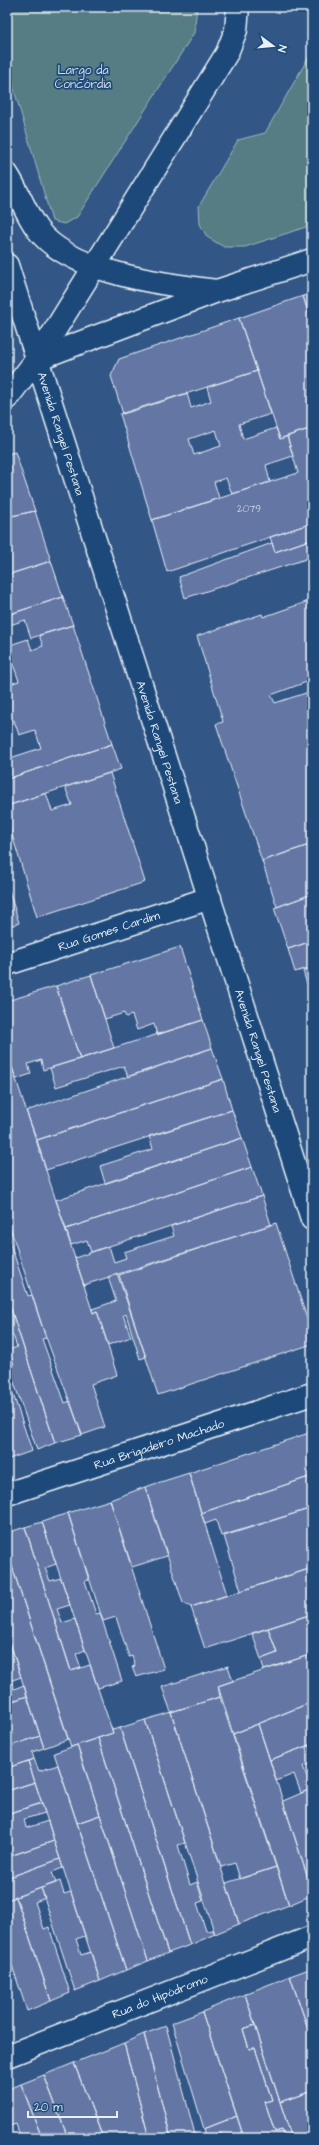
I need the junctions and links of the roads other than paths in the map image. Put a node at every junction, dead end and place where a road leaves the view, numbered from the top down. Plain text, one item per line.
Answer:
1 (238, 7) edge
2 (7, 174) edge
3 (312, 260) edge
4 (7, 265) edge
5 (94, 266) junction
6 (217, 291) junction
7 (37, 359) junction
8 (7, 398) edge
9 (210, 898) junction
10 (7, 964) edge
11 (312, 1216) edge
12 (312, 1394) edge
13 (7, 1494) edge
14 (312, 1937) edge
15 (7, 2056) edge

1 - 5 main road
2 - 5 main road
3 - 6 main road
4 - 7 main road, Avenida Rangel Pestana
5 - 6 main road
5 - 7 main road
6 - 7 main road
7 - 8 main road
7 - 9 main road, Avenida Rangel Pestana
9 - 10 main road, Rua Gomes Cardim
9 - 11 main road, Avenida Rangel Pestana
12 - 13 main road, Rua Brigadeiro Machado
14 - 15 main road, Rua do Hipódromo

